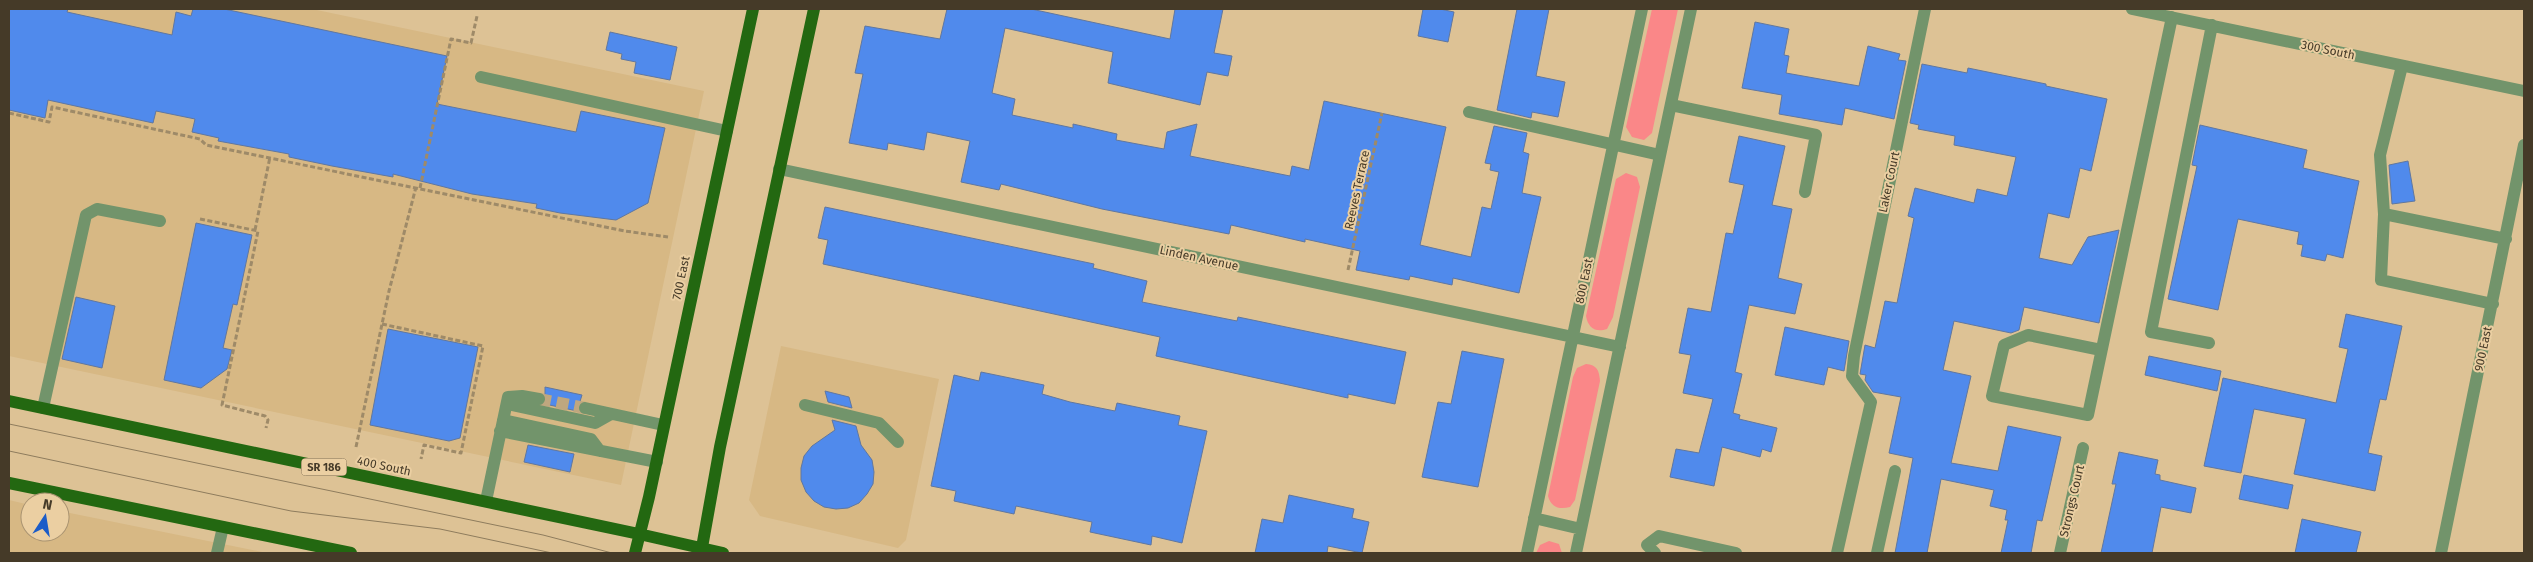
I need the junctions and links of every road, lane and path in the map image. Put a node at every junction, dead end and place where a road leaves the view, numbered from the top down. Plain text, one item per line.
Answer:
1 (753, 9) edge
2 (814, 9) edge
3 (1642, 9) edge
4 (1691, 9) edge
5 (1925, 9) edge
6 (2132, 9) edge
7 (477, 16) dead end
8 (2172, 17) junction
9 (2212, 26) junction
10 (2402, 66) junction
11 (481, 77) dead end
12 (2524, 91) edge
13 (1671, 105) junction
14 (1469, 112) dead end
15 (9, 113) edge
16 (1382, 113) dead end
17 (726, 131) junction
18 (1614, 144) junction
19 (2524, 145) edge
20 (1660, 155) junction
21 (270, 157) junction
22 (779, 169) junction
23 (418, 188) junction
24 (1805, 192) dead end
25 (2384, 214) junction
26 (200, 219) dead end
27 (160, 221) dead end
28 (255, 230) junction
29 (668, 238) dead end
30 (2506, 239) junction
31 (1348, 270) dead end
32 (2493, 304) junction
33 (382, 324) junction
34 (1572, 337) junction
35 (2209, 343) dead end
36 (1620, 347) junction
37 (2101, 350) junction
38 (539, 399) tunnel mouth
39 (9, 401) edge
40 (507, 404) junction
41 (805, 405) dead end
42 (43, 408) junction
43 (585, 408) tunnel mouth
44 (611, 414) junction
45 (502, 426) junction
46 (663, 426) junction
47 (266, 428) dead end
48 (898, 442) dead end
49 (356, 446) dead end
50 (2084, 448) dead end
51 (421, 459) dead end
52 (657, 462) junction
53 (1895, 471) dead end
54 (9, 483) edge
55 (486, 501) junction
56 (1534, 518) junction
57 (223, 527) junction
58 (1581, 528) junction
59 (640, 534) junction
60 (701, 551) edge
61 (217, 553) edge
62 (351, 553) edge
63 (635, 553) edge
64 (723, 553) edge
65 (1527, 553) edge
66 (1576, 553) edge
67 (1656, 553) edge
68 (1736, 553) edge
69 (1837, 553) edge
70 (1876, 553) edge
71 (2060, 553) edge
72 (2441, 553) edge

1 - 17 main road, 700 East
2 - 22 main road
3 - 18 street, 800 East
4 - 13 street
5 - 69 street, Laker Court
6 - 8 street, 300 South
7 - 23 path
8 - 9 street, 300 South
8 - 37 street
9 - 10 street, 300 South
9 - 35 street
10 - 12 street, 300 South
10 - 25 street
11 - 17 street
13 - 20 street
13 - 24 street
14 - 18 street
15 - 21 path
16 - 31 path, Reeves Terrace
17 - 46 main road, 700 East
18 - 20 street
18 - 34 street, 800 East
19 - 30 street, 900 East
20 - 36 street
21 - 23 path
21 - 28 path
22 - 34 street, Linden Avenue
22 - 60 main road
23 - 29 path
23 - 33 path
25 - 30 street
25 - 32 street
26 - 28 path
27 - 42 street
28 - 47 path
30 - 32 street, 900 East
32 - 72 street, 900 East
33 - 49 path
33 - 51 path
34 - 36 street, Linden Avenue
34 - 56 street, 800 East
36 - 58 street
37 - 37 street
38 - 40 street
39 - 42 main road, 400 South / SR 186
40 - 44 street
40 - 45 street
41 - 48 street
42 - 55 main road, 400 South / SR 186
43 - 44 street
44 - 46 street
45 - 52 street
45 - 55 street
46 - 52 main road, 700 East
50 - 71 street, Strongs Court
52 - 59 main road, 700 East
53 - 70 street
54 - 57 main road
55 - 59 main road, 400 South / SR 186
56 - 58 street
56 - 65 street, 800 East
57 - 61 street
57 - 62 main road
58 - 66 street
59 - 60 main road, 400 South / SR 186
59 - 63 main road, 700 East
60 - 64 main road, 400 South / SR 186
67 - 68 street

